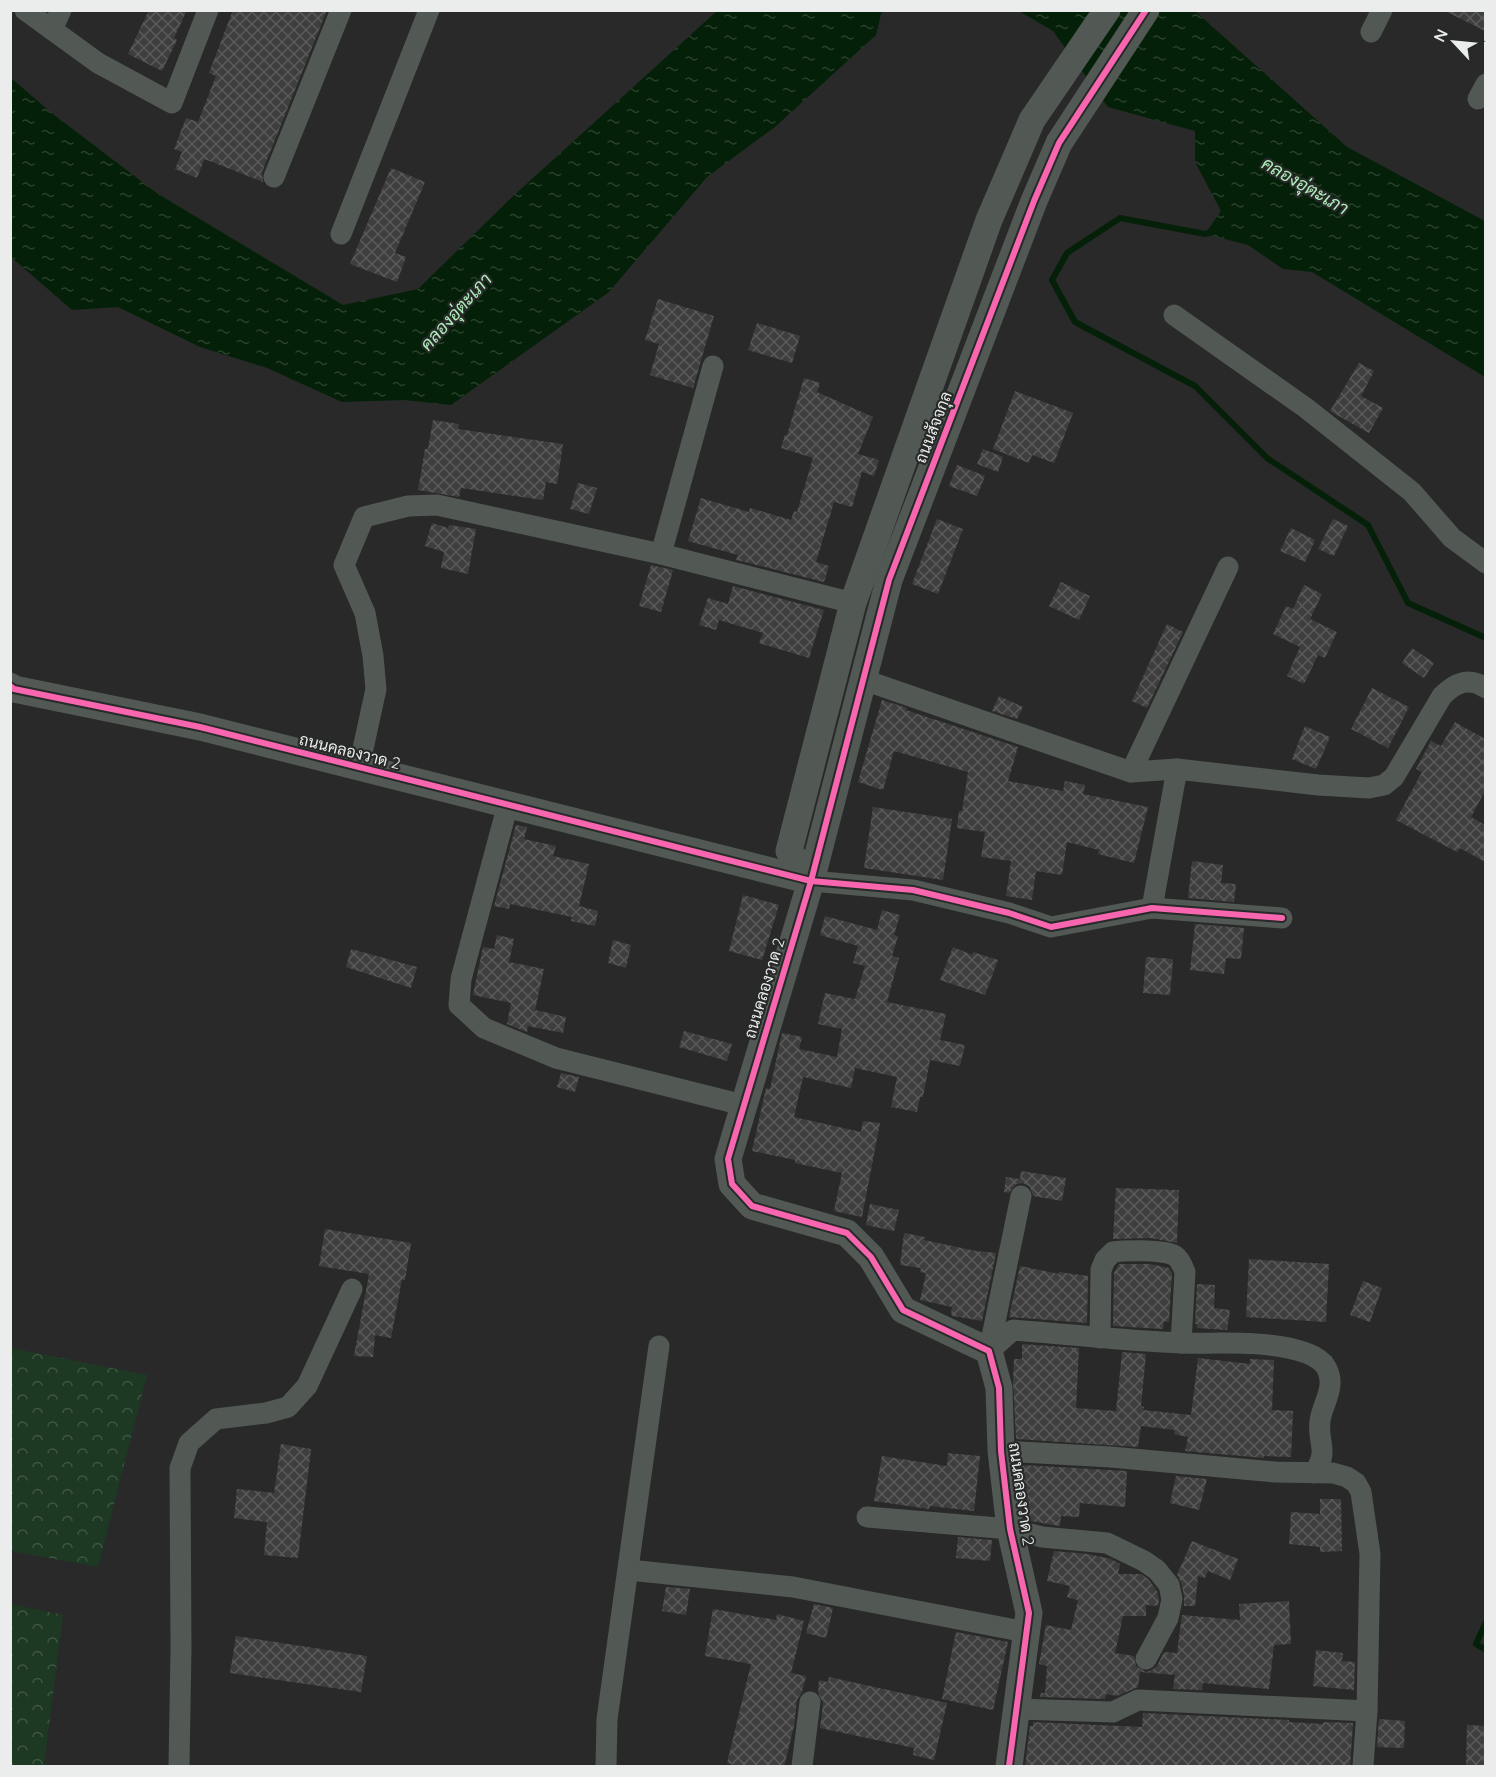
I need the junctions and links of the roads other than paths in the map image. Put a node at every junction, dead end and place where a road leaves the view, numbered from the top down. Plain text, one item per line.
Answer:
1 (25, 10) edge
2 (61, 10) edge
3 (208, 10) edge
4 (341, 10) edge
5 (429, 10) edge
6 (1107, 10) edge
7 (1146, 10) edge
8 (1382, 10) edge
9 (52, 30) junction
10 (1371, 32) dead end
11 (273, 177) dead end
12 (341, 234) dead end
13 (1174, 315) dead end
14 (713, 366) dead end
15 (661, 554) junction
16 (1485, 563) edge
17 (1228, 567) dead end
18 (853, 603) junction
19 (864, 680) junction
20 (10, 686) edge
21 (1485, 688) edge
22 (359, 767) junction
23 (1177, 769) junction
24 (1131, 772) junction
25 (508, 804) junction
26 (811, 881) junction
27 (1152, 908) junction
28 (1282, 918) dead end
29 (743, 1104) junction
30 (1021, 1196) dead end
31 (352, 1289) dead end
32 (1100, 1338) junction
33 (1181, 1343) junction
34 (659, 1346) dead end
35 (989, 1351) junction
36 (1001, 1451) junction
37 (1314, 1473) junction
38 (867, 1517) dead end
39 (1010, 1529) junction
40 (629, 1570) junction
41 (1026, 1632) junction
42 (1146, 1659) dead end
43 (810, 1702) dead end
44 (1016, 1709) junction
45 (1367, 1711) junction
46 (179, 1767) edge
47 (606, 1767) edge
48 (802, 1767) edge
49 (1009, 1767) edge
50 (1363, 1767) edge

1 - 9 street
2 - 9 street
3 - 9 street
4 - 11 street
5 - 12 street
6 - 18 street, ถนนสัจจกุล
7 - 19 street, ถนนสัจจกุล
8 - 10 street
13 - 16 street
14 - 15 street
15 - 18 street
15 - 22 street
17 - 24 street
18 - 26 street, ถนนสัจจกุล
19 - 24 street
19 - 26 street, ถนนสัจจกุล
20 - 22 street, ถนนคลองวาด 2
21 - 23 street
22 - 25 street, ถนนคลองวาด 2
23 - 24 street
23 - 27 street
25 - 26 street, ถนนคลองวาด 2
25 - 29 street
26 - 27 street
26 - 29 street, ถนนคลองวาด 2
27 - 28 street
29 - 35 street, ถนนคลองวาด 2
30 - 35 street
31 - 46 street
32 - 33 street
32 - 33 street
32 - 35 street
33 - 37 street
34 - 40 street
35 - 36 street, ถนนคลองวาด 2
36 - 37 street
36 - 39 street, ถนนคลองวาด 2
37 - 45 street
38 - 39 street
39 - 41 street, ถนนคลองวาด 2
39 - 42 street
40 - 41 street
40 - 47 street
41 - 44 street, ถนนคลองวาด 2
43 - 48 street
44 - 45 street
44 - 49 street, ถนนคลองวาด 2
45 - 50 street

